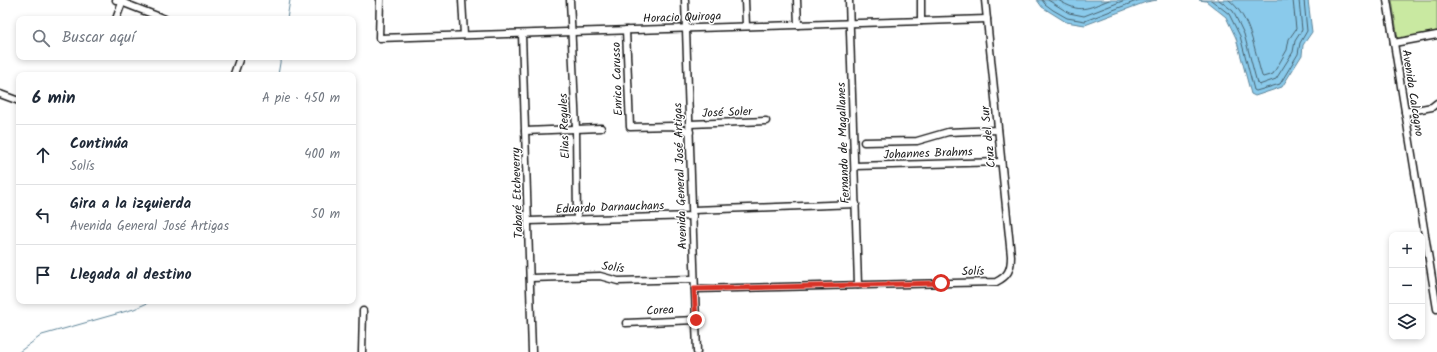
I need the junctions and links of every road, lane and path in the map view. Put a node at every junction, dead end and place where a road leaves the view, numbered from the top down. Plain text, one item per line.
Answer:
1 (380, 0) edge
2 (462, 0) edge
3 (570, 0) edge
4 (685, 0) edge
5 (745, 0) edge
6 (797, 0) edge
7 (849, 0) edge
8 (921, 0) edge
9 (985, 0) edge
10 (1387, 0) edge
11 (120, 1) edge
12 (117, 16) edge
13 (158, 16) edge
14 (987, 19) junction
15 (921, 21) junction
16 (850, 24) junction
17 (798, 25) junction
18 (746, 26) junction
19 (686, 28) junction
20 (626, 30) junction
21 (572, 33) junction
22 (522, 34) junction
23 (1437, 35) edge
24 (464, 36) junction
25 (1394, 43) junction
26 (239, 60) edge
27 (235, 72) edge
28 (0, 94) edge
29 (16, 100) edge
30 (1437, 103) edge
31 (1405, 112) junction
32 (766, 121) dead end
33 (690, 124) junction
34 (602, 128) dead end
35 (576, 129) junction
36 (998, 130) junction
37 (526, 131) junction
38 (690, 132) junction
39 (864, 142) dead end
40 (1001, 162) junction
41 (855, 166) junction
42 (856, 204) junction
43 (693, 213) junction
44 (577, 220) junction
45 (529, 221) junction
46 (1009, 272) joint
47 (530, 278) junction
48 (694, 279) junction
49 (858, 285) junction
50 (694, 289) junction
51 (1437, 309) edge
52 (363, 311) dead end
53 (696, 320) junction
54 (626, 323) dead end
55 (362, 352) edge
56 (532, 352) edge
57 (697, 352) edge

1 - 24 street, Horacio Quiroga
2 - 24 street
3 - 21 street, Elias Regules
4 - 19 street, Avenida General José Artigas
5 - 18 street
6 - 17 street
7 - 16 street, Fernando de Magallanes
8 - 15 street
9 - 14 street, Cruz del Sur
10 - 25 street, Avenida Calcagno
11 - 12 street
11 - 13 street
14 - 15 street, Horacio Quiroga
14 - 36 street, Cruz del Sur
15 - 16 street, Horacio Quiroga
16 - 17 street, Horacio Quiroga
16 - 41 street, Fernando de Magallanes
17 - 18 street, Horacio Quiroga
18 - 19 street, Horacio Quiroga
19 - 20 street, Horacio Quiroga
19 - 33 street, Avenida General José Artigas
20 - 21 street, Horacio Quiroga
20 - 38 street, Enrico Carusso
21 - 22 street, Horacio Quiroga
21 - 35 street, Elias Regules
22 - 24 street, Horacio Quiroga
22 - 37 street, Tabaré Etcheverry
23 - 25 street
25 - 31 street, Avenida Calcagno
26 - 27 street
28 - 29 street
30 - 31 street
31 - 51 street, Avenida Calcagno
32 - 33 street, José Soler
33 - 38 street, Avenida General José Artigas
34 - 35 street
35 - 37 street
35 - 44 street, Elias Regules
36 - 39 street
36 - 40 street, Cruz del Sur
37 - 45 street, Tabaré Etcheverry
38 - 43 street, Avenida General José Artigas
40 - 41 street, Johannes Brahms
40 - 46 street, Cruz del Sur
41 - 42 street, Fernando de Magallanes
42 - 43 street, Eduardo Darnauchans
42 - 49 street, Fernando de Magallanes
43 - 44 street, Eduardo Darnauchans
43 - 48 street, Avenida General José Artigas
44 - 45 street, Eduardo Darnauchans
45 - 47 street, Tabaré Etcheverry
46 - 49 street, Solís
47 - 48 street, Solís
47 - 56 street, Tabaré Etcheverry
48 - 50 street, Avenida General José Artigas
49 - 50 street, Solís
50 - 53 street, Avenida General José Artigas
52 - 55 street
53 - 54 street, Corea
53 - 57 street, Avenida General José Artigas

